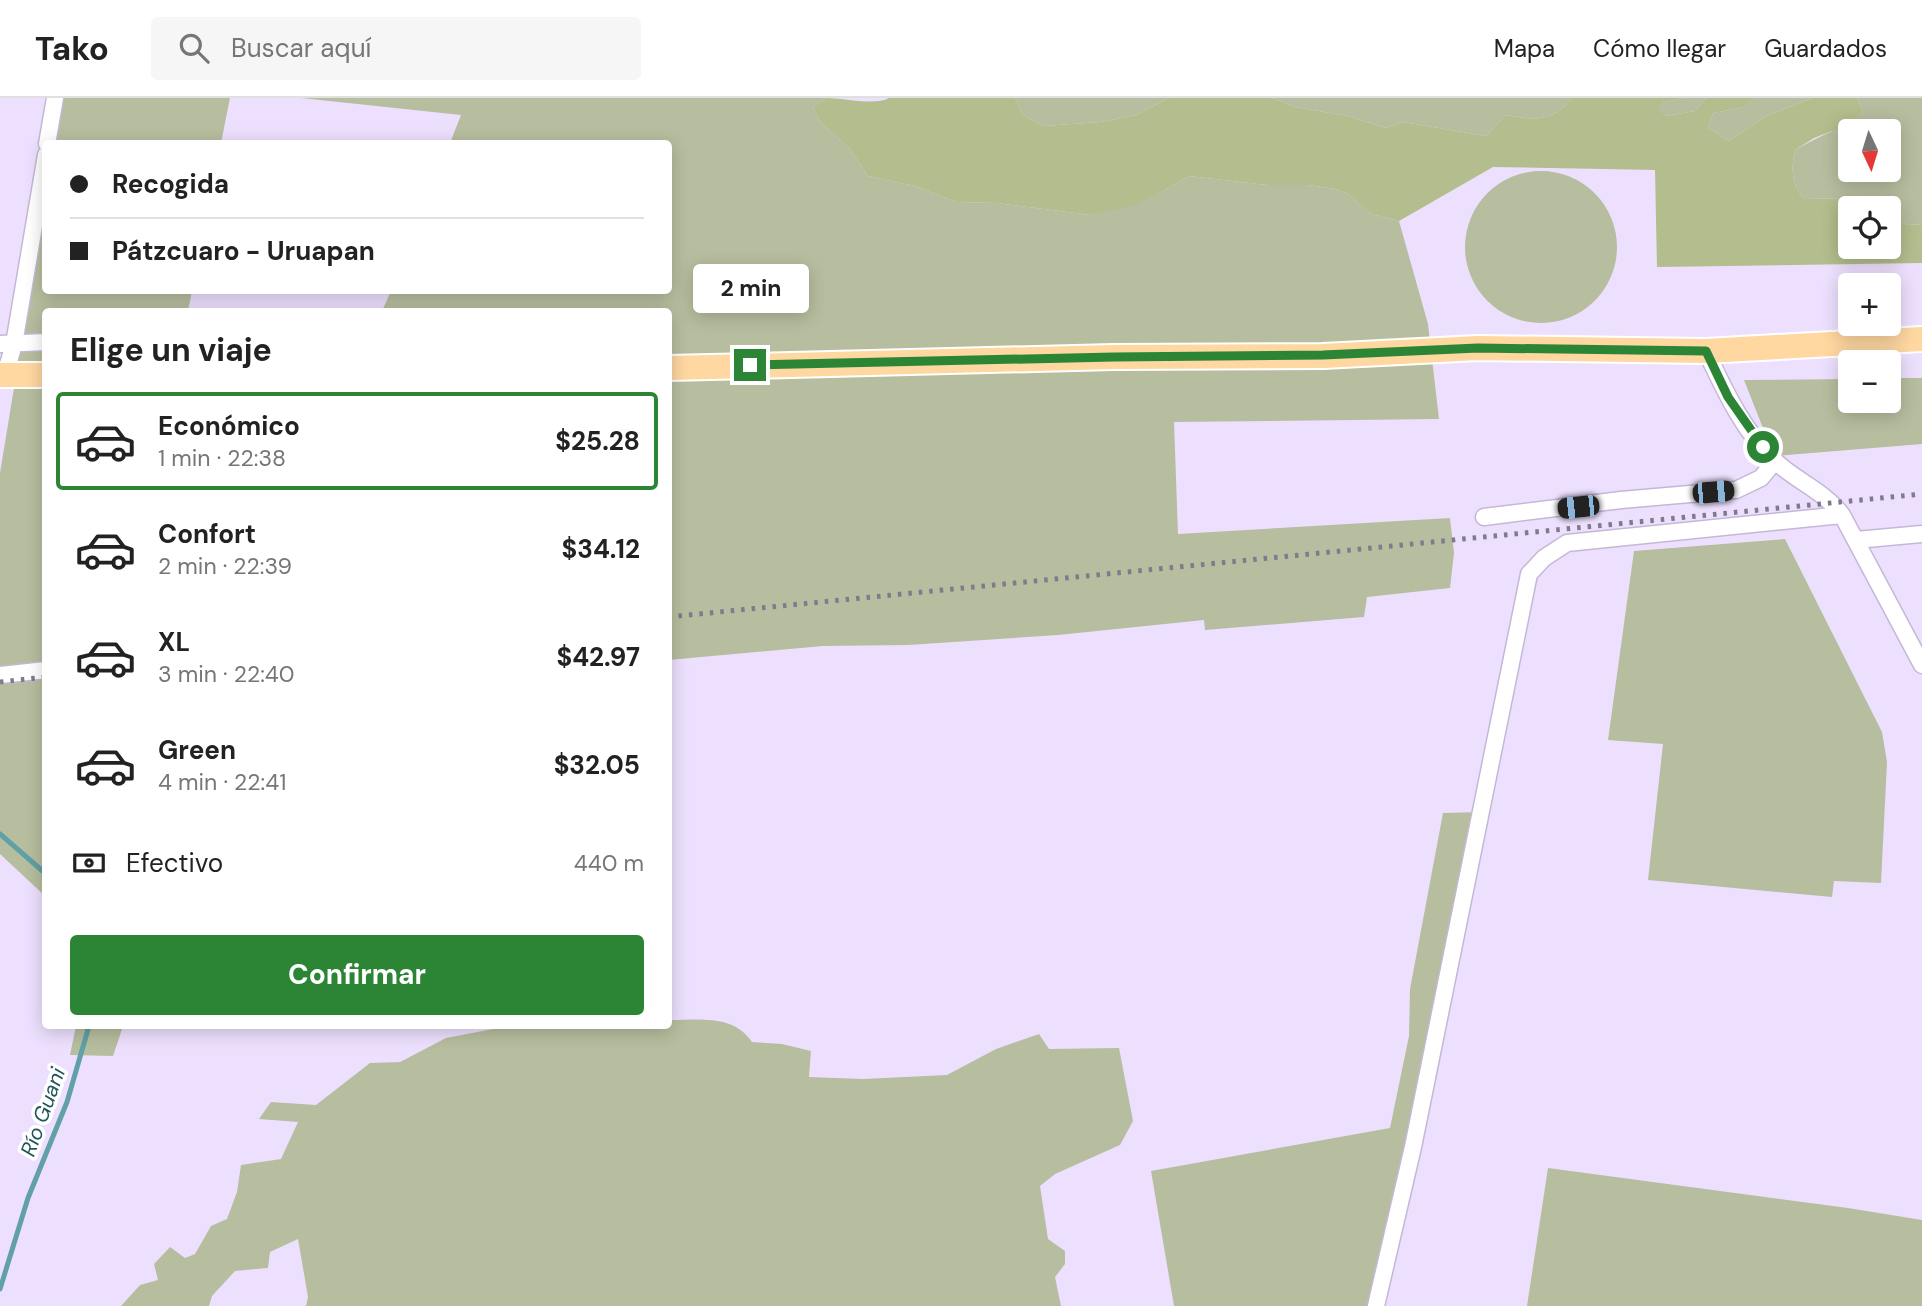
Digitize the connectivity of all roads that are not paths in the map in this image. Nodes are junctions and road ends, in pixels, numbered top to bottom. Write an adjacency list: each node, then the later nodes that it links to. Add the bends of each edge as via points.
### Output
1 (55, 98): 2 (street)
2 (48, 140)
3 (42, 174): 6 (street)
4 (1922, 339): 7 (main road)
5 (42, 342): 6 (street)
6 (7, 344): 9 (street)
7 (1706, 351): 8 (main road, via 1478,348); 11 (street, via 1728,397)
8 (672, 368)
9 (3, 375): 10 (main road)
10 (42, 375)
11 (1775, 461): 12 (street, via 1834,503); 13 (street, via 1761,478 1736,490)
12 (1842, 515): 15 (street); 19 (street, via 1567,543 1529,574 1416,1133)
13 (1484, 517)
14 (1922, 534): 15 (street)
15 (1856, 540): 16 (street)
16 (1922, 666)
17 (42, 670): 18 (street)
18 (0, 675)
19 (1376, 1306)

